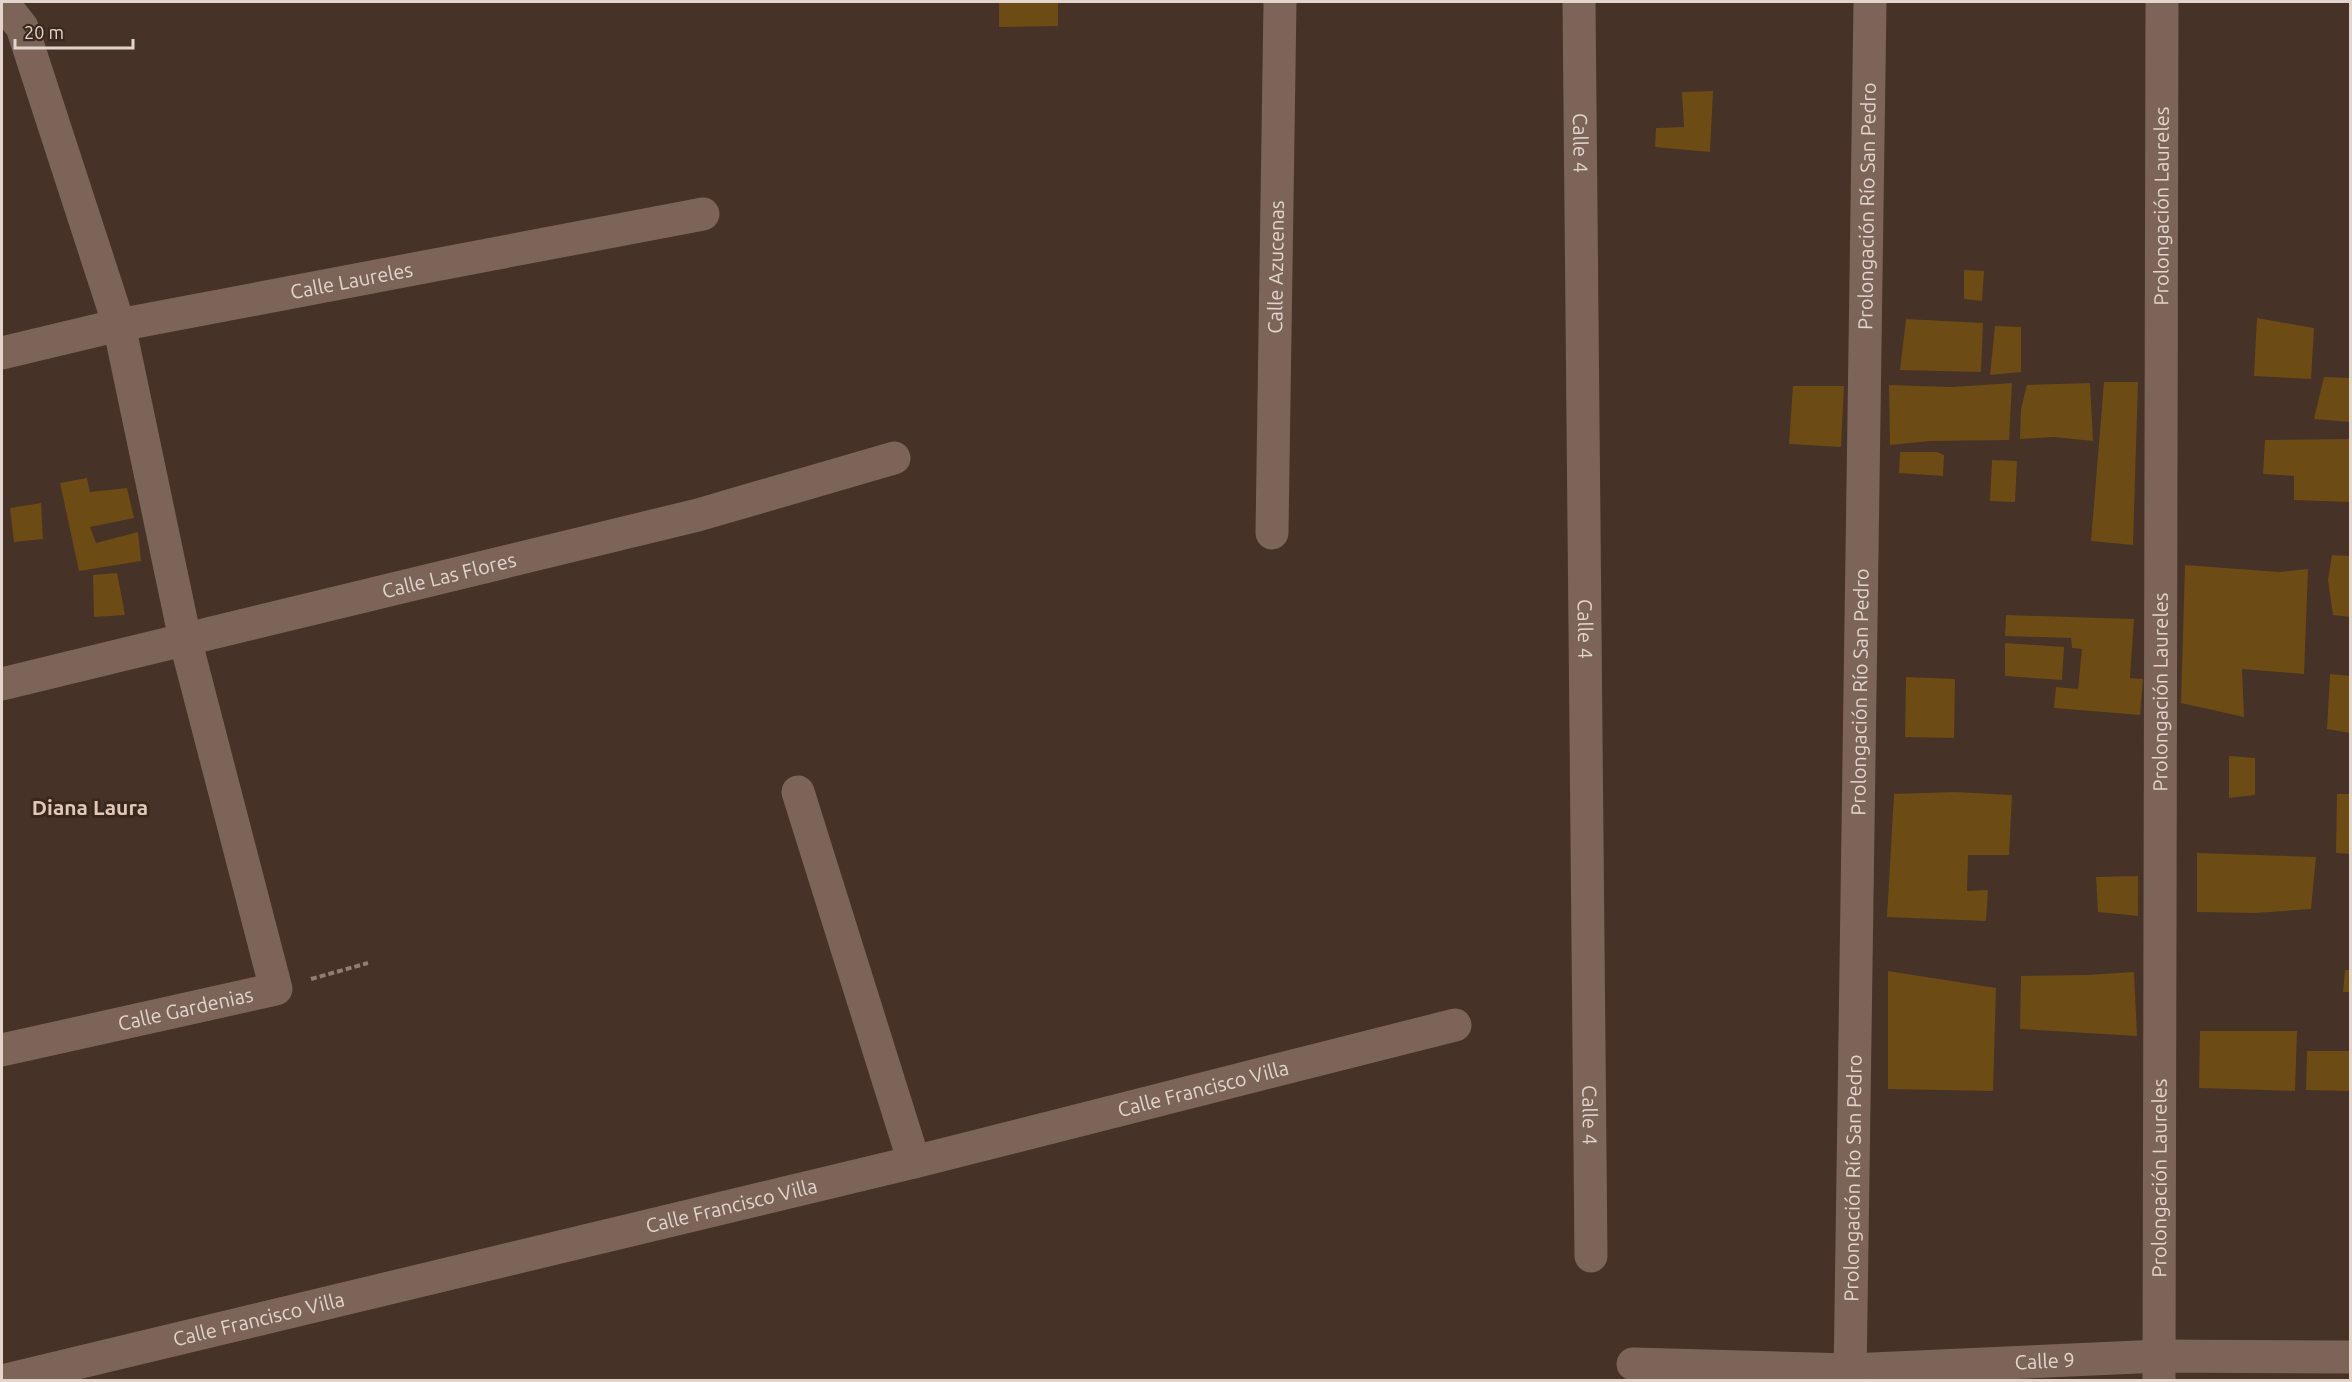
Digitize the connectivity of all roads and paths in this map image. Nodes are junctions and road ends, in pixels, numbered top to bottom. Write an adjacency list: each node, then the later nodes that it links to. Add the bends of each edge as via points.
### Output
1 (2, 2): 7 (street, via 22,27)
2 (1280, 2): 10 (street, Calle Azucenas)
3 (1579, 2): 19 (street, Calle 4)
4 (1870, 2): 23 (street, Prolongación Río San Pedro)
5 (2162, 2): 22 (street, Prolongación Laureles)
6 (703, 214): 7 (street, Calle Laureles)
7 (119, 325): 8 (street, Calle Laureles); 11 (street)
8 (2, 352)
9 (894, 458): 11 (street, Calle Las Flores, via 698,515)
10 (1272, 533)
11 (186, 639): 12 (street, Calle Las Flores); 15 (street)
12 (2, 684)
13 (798, 792): 18 (street)
14 (368, 963): 15 (path, Calle Gardenias)
15 (276, 989): 17 (street, Calle Gardenias)
16 (1455, 1025): 18 (street, Calle Francisco Villa)
17 (2, 1050)
18 (914, 1162): 24 (street, Calle Francisco Villa)
19 (1591, 1256)
20 (2350, 1357): 22 (street, Calle 9)
21 (1633, 1364): 23 (street, Calle 9)
22 (2159, 1368): 23 (street, Calle 9)
23 (1850, 1375)
24 (6, 1380)

